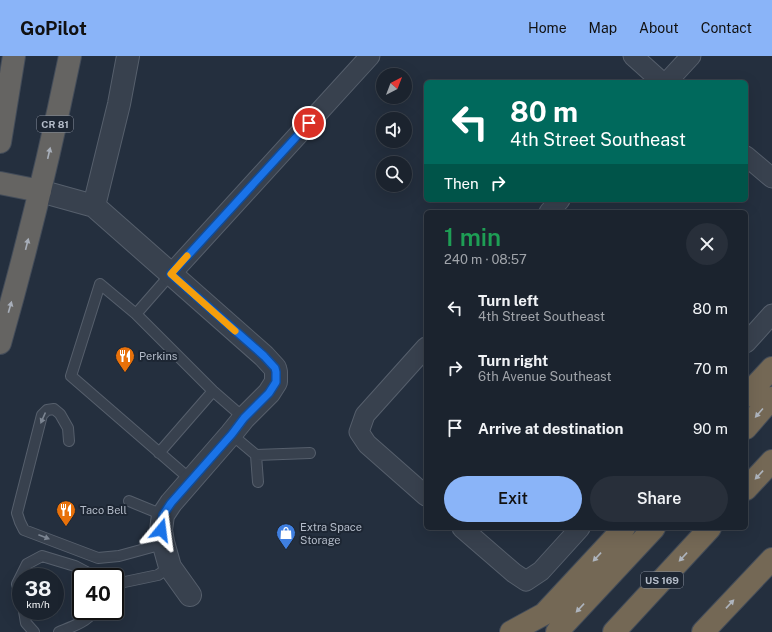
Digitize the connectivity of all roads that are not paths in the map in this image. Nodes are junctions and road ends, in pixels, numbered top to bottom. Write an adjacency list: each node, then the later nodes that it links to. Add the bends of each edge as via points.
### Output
1 (14, 56): 9 (highway)
2 (70, 56): 13 (highway, CR 81, one-way to 2)
3 (128, 56): 15 (street)
4 (370, 56): 17 (street)
5 (633, 56): 7 (street)
6 (691, 56): 8 (street)
7 (660, 80)
8 (669, 80)
9 (0, 142)
10 (748, 158): 11 (street)
11 (772, 178)
12 (0, 183): 13 (highway)
13 (40, 191): 15 (street); 21 (highway, CR 81, one-way to 13)
14 (558, 202): 16 (street)
15 (94, 206): 17 (street)
16 (551, 210)
17 (171, 274): 18 (lane); 27 (street, via 275,368 276,382 269,393)
18 (136, 314): 24 (lane); 30 (lane, via 100,284 71,376)
19 (772, 314): 20 (street)
20 (748, 342)
21 (0, 343)
22 (424, 349): 37 (street, via 365,415 359,432 366,444)
23 (772, 368): 25 (highway)
24 (213, 391): 27 (lane); 30 (lane)
25 (748, 394)
26 (772, 398): 28 (highway, one-way to 28)
27 (238, 426): 32 (lane); 34 (street)
28 (748, 426)
29 (69, 441): 45 (lane, one-way to 45, via 68,428 60,414 54,409 47,410 42,415 18,513 24,530 98,558 119,556)
30 (160, 452): 34 (lane)
31 (310, 453): 32 (lane)
32 (256, 455): 35 (lane)
33 (772, 461): 36 (highway, one-way to 36)
34 (191, 480): 39 (street)
35 (258, 482)
36 (748, 487)
37 (424, 494)
38 (129, 501): 39 (lane)
39 (163, 515): 45 (street)
40 (464, 530): 41 (street, via 526,581 540,571)
41 (578, 530)
42 (622, 530): 56 (highway, one-way to 56, via 544,614)
43 (652, 530): 57 (highway, one-way to 57)
44 (708, 530): 58 (highway, US 169, one-way to 58)
45 (163, 544): 47 (street)
46 (772, 559): 59 (highway, one-way to 46)
47 (170, 567): 50 (lane, via 158,575); 51 (street)
48 (25, 568): 49 (lane, via 27,564 42,556)
49 (79, 568)
50 (124, 582)
51 (190, 595)
52 (26, 620): 54 (lane)
53 (84, 620): 55 (lane)
54 (34, 632)
55 (59, 632)
56 (511, 632)
57 (557, 632)
58 (614, 632)
59 (703, 632)

